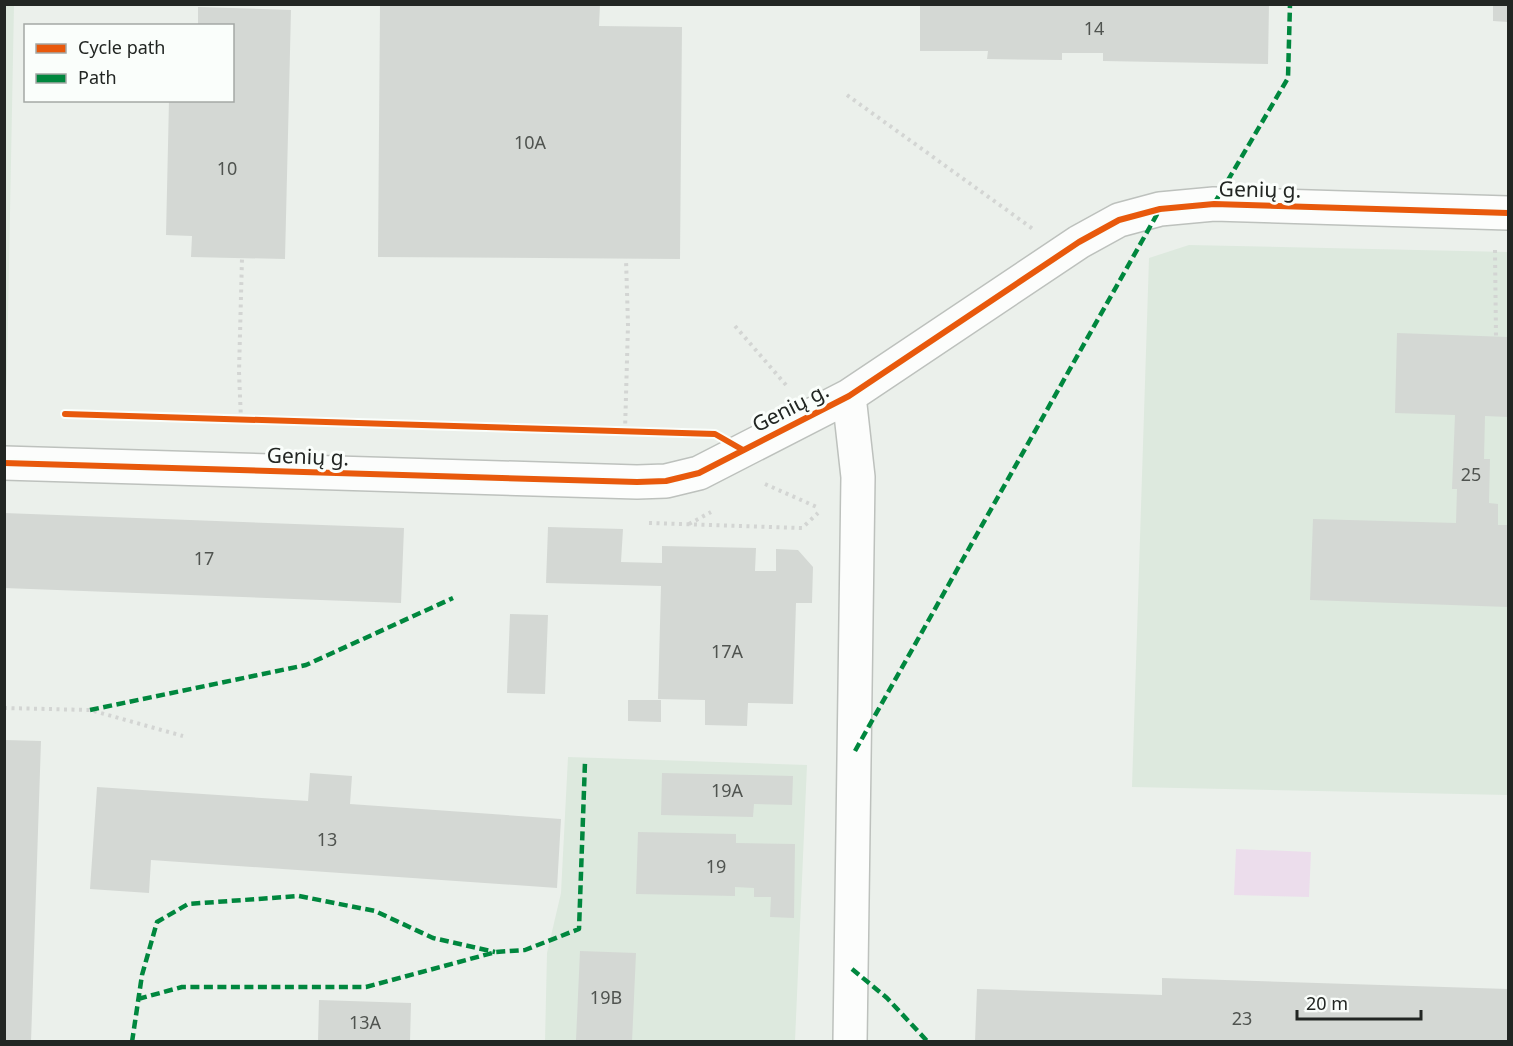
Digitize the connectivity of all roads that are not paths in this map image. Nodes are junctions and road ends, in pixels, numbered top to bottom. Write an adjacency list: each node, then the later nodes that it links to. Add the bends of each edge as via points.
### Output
1 (1502, 213): 2 (street, Genių g., via 1214,204 1160,209 1119,220)
2 (849, 396): 3 (street, Genių g., via 699,472 666,481); 4 (street, via 858,477)
3 (4, 463)
4 (850, 1041)

